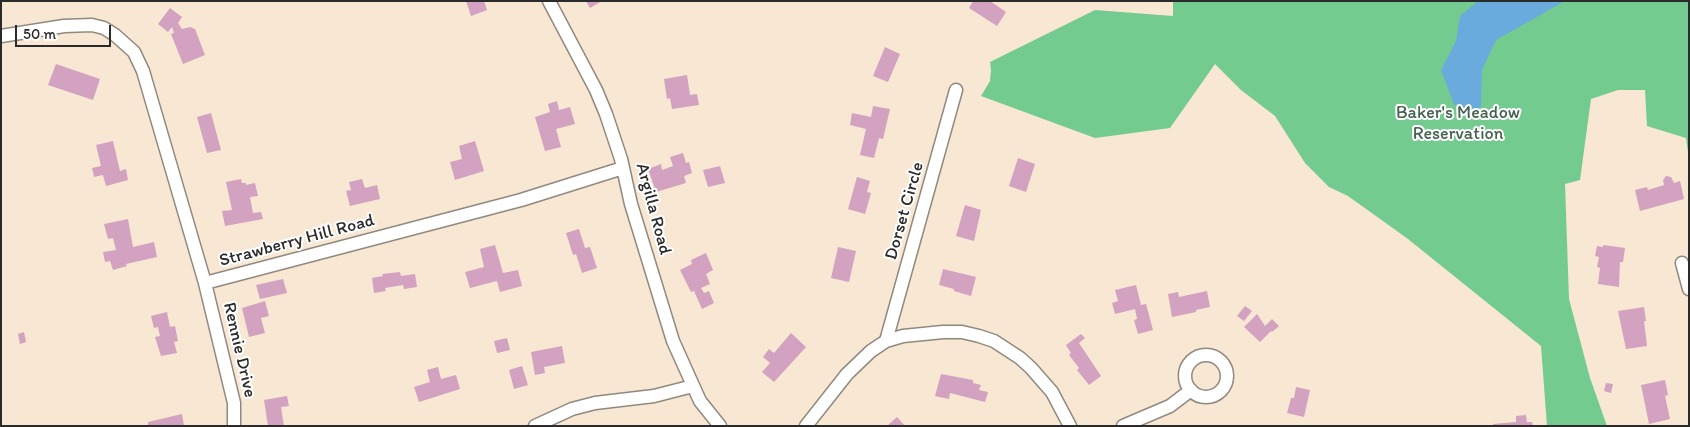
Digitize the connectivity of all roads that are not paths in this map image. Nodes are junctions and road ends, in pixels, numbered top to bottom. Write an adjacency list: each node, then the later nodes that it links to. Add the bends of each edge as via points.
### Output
1 (550, 1): 4 (street, Argilla Road, via 596,90)
2 (1, 36): 6 (street, Strawberry Hill Road, via 92,25 115,35 134,52 143,71)
3 (956, 90): 8 (street, Dorset Circle)
4 (623, 168): 6 (street, Strawberry Hill Road, via 521,200); 9 (street, Argilla Road, via 672,341)
5 (1682, 263): 7 (street)
6 (205, 283): 11 (street, Rennie Drive, via 234,403)
7 (1689, 289)
8 (886, 341): 14 (street, via 858,362); 15 (street, via 903,336 962,332 994,341 1031,368 1052,392)
9 (693, 386): 12 (street, via 654,396 595,403 572,409); 13 (street, Argilla Road, via 700,401)
10 (1191, 390): 16 (street, via 1170,406)
11 (234, 426)
12 (535, 426)
13 (720, 426)
14 (806, 426)
15 (1070, 426)
16 (1124, 426)

